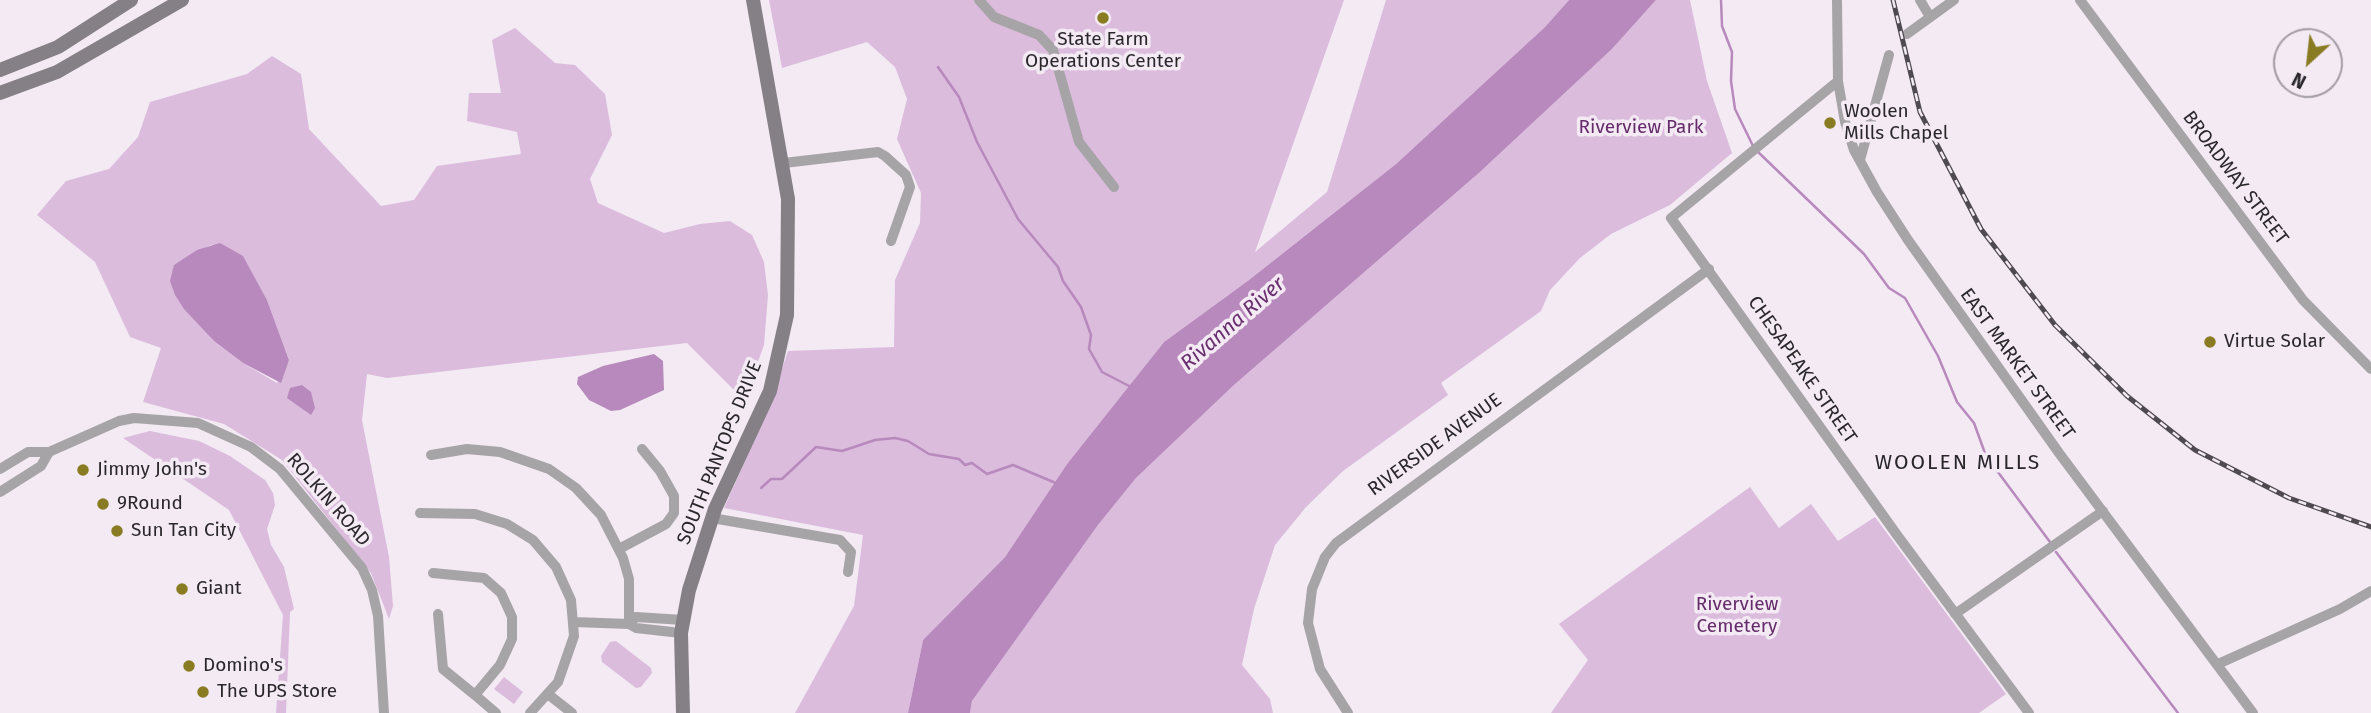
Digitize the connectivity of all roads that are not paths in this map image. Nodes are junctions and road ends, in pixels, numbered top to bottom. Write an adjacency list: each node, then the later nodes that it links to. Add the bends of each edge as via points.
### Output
1 (131, 0): 14 (street, via 58,47)
2 (182, 0): 16 (street, via 57,72)
3 (753, 0): 12 (street, SOUTH PANTOPS DRIVE)
4 (760, 0): 12 (street, SOUTH PANTOPS DRIVE)
5 (979, 0): 19 (street, via 994,17 1039,35 1053,50 1079,142)
6 (1837, 0): 15 (street, EAST MARKET STREET)
7 (1920, 0): 10 (street)
8 (1954, 0): 10 (street)
9 (2080, 0): 22 (street, BROADWAY STREET, via 2304,301)
10 (1930, 17): 11 (street)
11 (1907, 34)
12 (763, 41): 18 (street, SOUTH PANTOPS DRIVE)
13 (1889, 55): 17 (street)
14 (0, 70)
15 (1838, 81): 17 (street, EAST MARKET STREET, via 1850,139); 21 (street, CHESAPEAKE STREET, via 1671,218)
16 (0, 93)
17 (1860, 160): 28 (street, EAST MARKET STREET, via 1908,240)
18 (784, 163): 20 (street, via 878,152 885,156 906,175 910,187); 30 (street, SOUTH PANTOPS DRIVE, via 790,244 783,341 770,391)
19 (1114, 187)
20 (891, 241)
21 (1709, 269): 36 (street, CHESAPEAKE STREET); 48 (street, RIVERSIDE AVENUE, via 1335,542 1312,589 1308,623 1320,669)
22 (2371, 369)
23 (642, 449): 31 (street, via 674,496 674,513 666,524)
24 (50, 452): 26 (street, ROLKIN ROAD, via 28,452); 27 (street, ROLKIN ROAD, via 41,466); 43 (street, ROLKIN ROAD, via 118,421 158,418 209,426 272,462 351,551 367,578 377,616)
25 (431, 455): 31 (street, via 486,450 515,455 549,469 589,501)
26 (0, 469)
27 (0, 492)
28 (2104, 510): 36 (street); 40 (street, EAST MARKET STREET)
29 (420, 513): 37 (street, via 483,516 533,540 564,583)
30 (712, 517): 32 (street, via 840,540 851,552); 39 (street, SOUTH PANTOPS DRIVE)
31 (619, 549): 38 (street, via 629,579)
32 (849, 572)
33 (433, 573): 41 (street, via 484,578 501,593 512,617 512,639 500,666)
34 (2371, 591): 40 (street)
35 (438, 614): 41 (street, via 443,669)
36 (1955, 614): 49 (street, CHESAPEAKE STREET)
37 (574, 622): 38 (street); 42 (street, via 571,653)
38 (629, 624): 39 (street, via 636,628)
39 (682, 627): 47 (street, SOUTH PANTOPS DRIVE)
40 (2218, 664): 50 (street, EAST MARKET STREET)
41 (475, 695): 44 (street)
42 (548, 695): 45 (street); 46 (street)
43 (384, 713)
44 (496, 713)
45 (530, 713)
46 (572, 713)
47 (683, 713)
48 (1348, 713)
49 (2029, 713)
50 (2253, 713)

